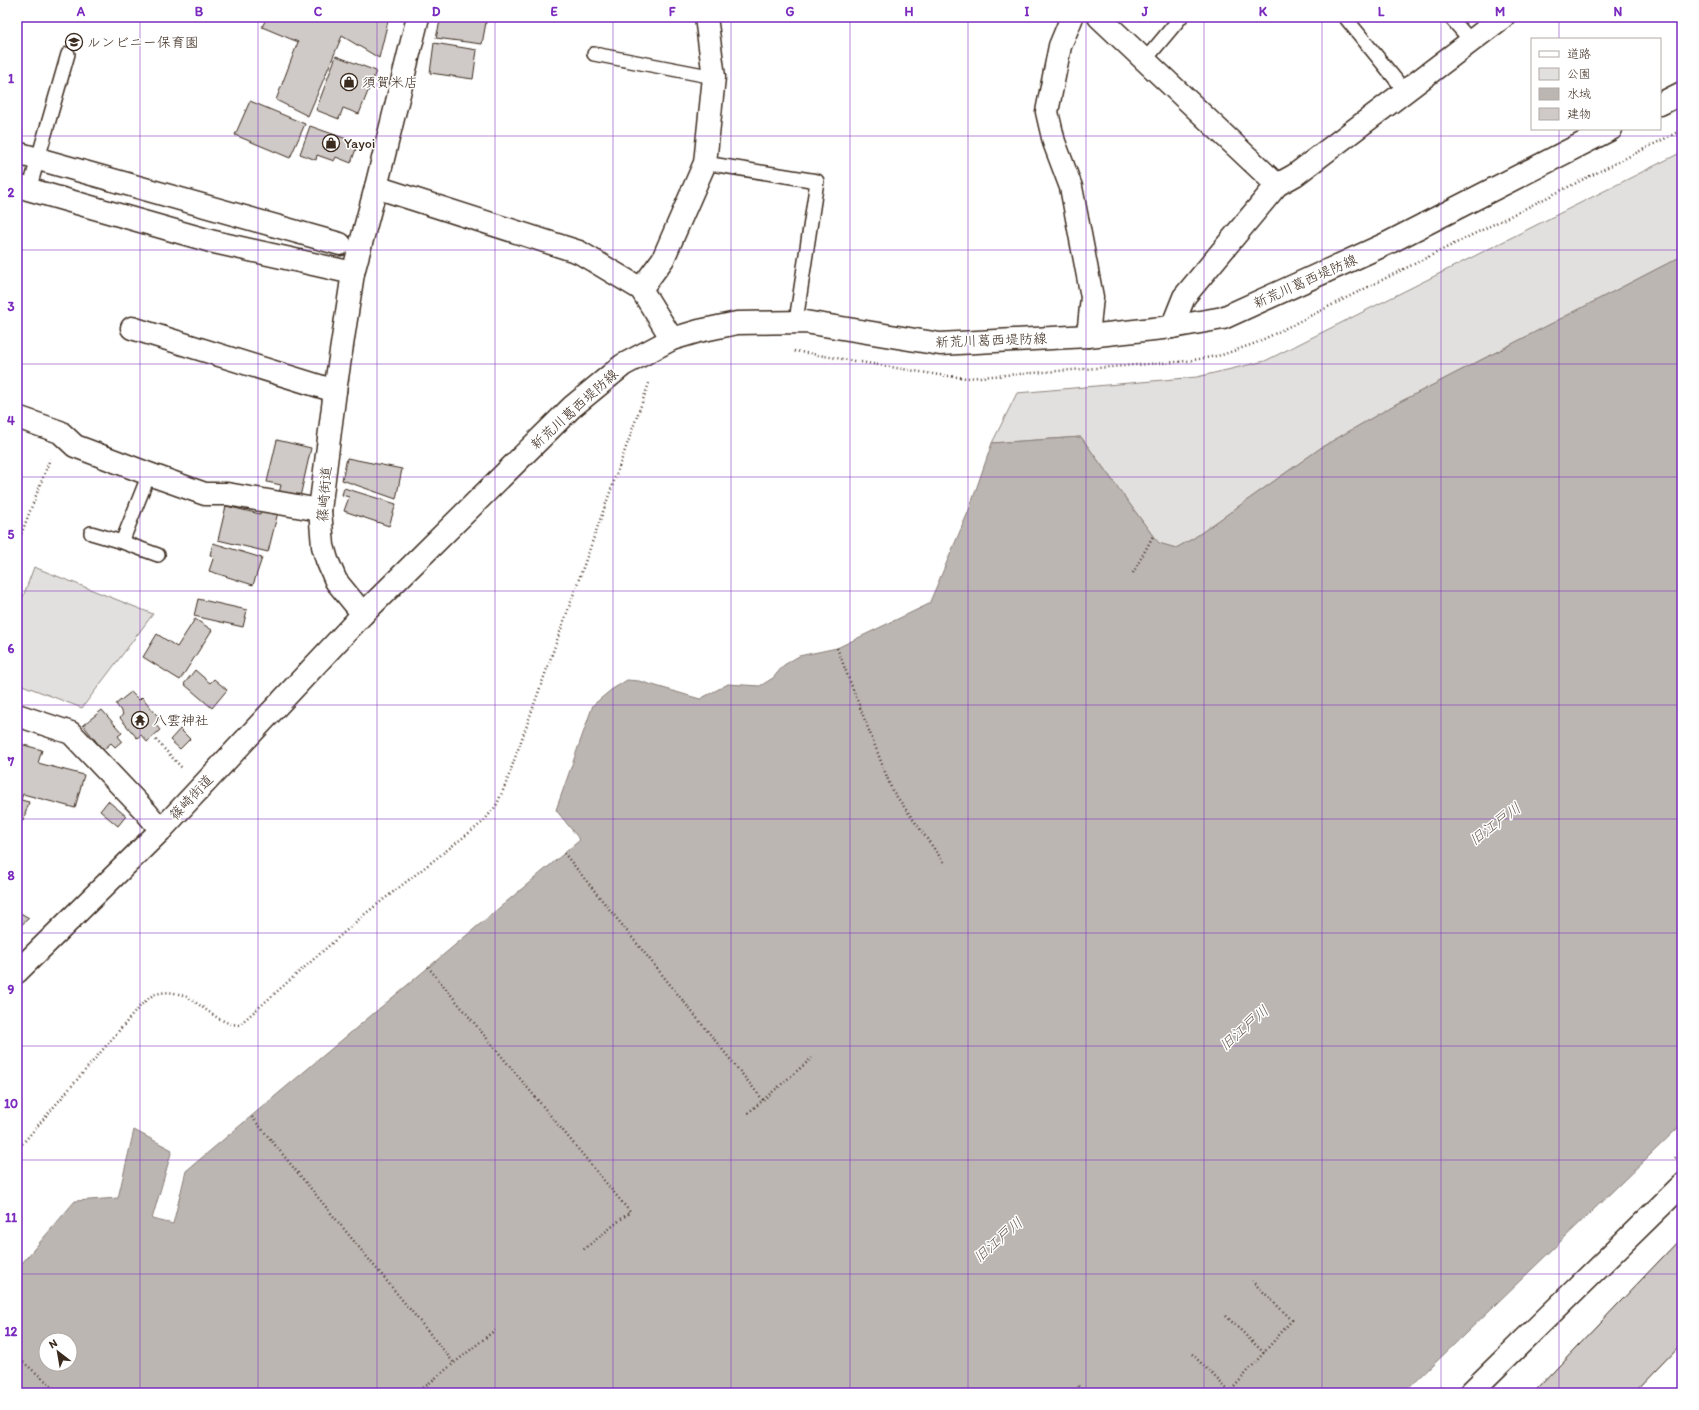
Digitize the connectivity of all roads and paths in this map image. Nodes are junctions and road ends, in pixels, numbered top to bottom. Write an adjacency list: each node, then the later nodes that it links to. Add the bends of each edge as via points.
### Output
1 (418, 17): 23 (street, 篠崎街道)
2 (706, 17): 13 (street)
3 (1072, 17): 31 (street, via 1060,46 1047,112 1054,142 1071,187 1092,297)
4 (1099, 17): 12 (street)
5 (1181, 17): 12 (lane)
6 (1345, 17): 14 (lane)
7 (1450, 17): 9 (lane)
8 (1503, 17): 9 (street)
9 (1471, 41): 14 (street)
10 (68, 54): 20 (lane)
11 (594, 54): 13 (lane)
12 (1145, 60): 22 (street)
13 (714, 77): 21 (street)
14 (1405, 92): 22 (street, via 1295,175)
15 (1682, 93): 16 (street)
16 (1661, 104)
17 (1610, 130): 29 (street, 新荒川葛西堤防線, via 1388,243 1223,318)
18 (1682, 130): 33 (path, via 1256,343 1222,355 1188,361 967,378)
19 (17, 153): 20 (street)
20 (38, 159): 24 (lane); 25 (street)
21 (705, 163): 27 (street, via 663,259); 28 (lane, via 817,181)
22 (1277, 185): 29 (street, via 1184,297)
23 (376, 187): 26 (street, 篠崎街道); 27 (street, via 579,252)
24 (23, 188): 26 (street, via 214,242)
25 (340, 244)
26 (353, 273): 35 (street, 篠崎街道)
27 (641, 290): 32 (street)
28 (796, 321): 31 (street, 新荒川葛西堤防線, via 940,344); 32 (street, 新荒川葛西堤防線, via 737,323)
29 (1172, 327): 31 (street, 新荒川葛西堤防線)
30 (132, 328): 35 (street)
31 (1088, 336)
32 (672, 339): 46 (street, 新荒川葛西堤防線, via 623,365 572,407)
33 (793, 351)
34 (649, 381): 60 (path, via 506,786 496,806 483,822 365,914 239,1025 228,1024 189,998 178,994 155,994 141,1005)
35 (335, 391): 39 (street, 篠崎街道)
36 (17, 417): 37 (street)
37 (60, 432): 38 (street, via 75,446); 43 (path)
38 (149, 474): 39 (street, via 206,494 227,494); 42 (lane)
39 (320, 510): 46 (street, 篠崎街道, via 323,546 327,560 336,581)
40 (91, 533): 42 (lane)
41 (1152, 536): 45 (path)
42 (122, 542): 44 (lane)
43 (17, 545)
44 (158, 555)
45 (1133, 573)
46 (363, 614): 51 (street, 篠崎街道)
47 (837, 648): 53 (path, via 892,790)
48 (17, 715): 51 (street, via 71,733)
49 (156, 740): 50 (path)
50 (184, 770)
51 (161, 830): 55 (street, 篠崎街道)
52 (564, 853): 57 (path)
53 (945, 864)
54 (428, 967): 62 (path, via 630,1212)
55 (17, 972)
56 (812, 1058): 57 (path)
57 (763, 1100): 58 (path)
58 (748, 1112)
59 (252, 1117): 69 (path)
60 (17, 1150)
61 (1682, 1185): 75 (street)
62 (583, 1250)
63 (1252, 1282): 66 (path, via 1292,1320)
64 (1226, 1316): 66 (path)
65 (495, 1330): 69 (path)
66 (1264, 1353): 71 (path)
67 (1192, 1354): 71 (path)
68 (17, 1357): 72 (path)
69 (454, 1363): 73 (path)
70 (1078, 1386): 74 (path)
71 (1229, 1392)
72 (60, 1393)
73 (417, 1393)
74 (1085, 1393)
75 (1470, 1393)

